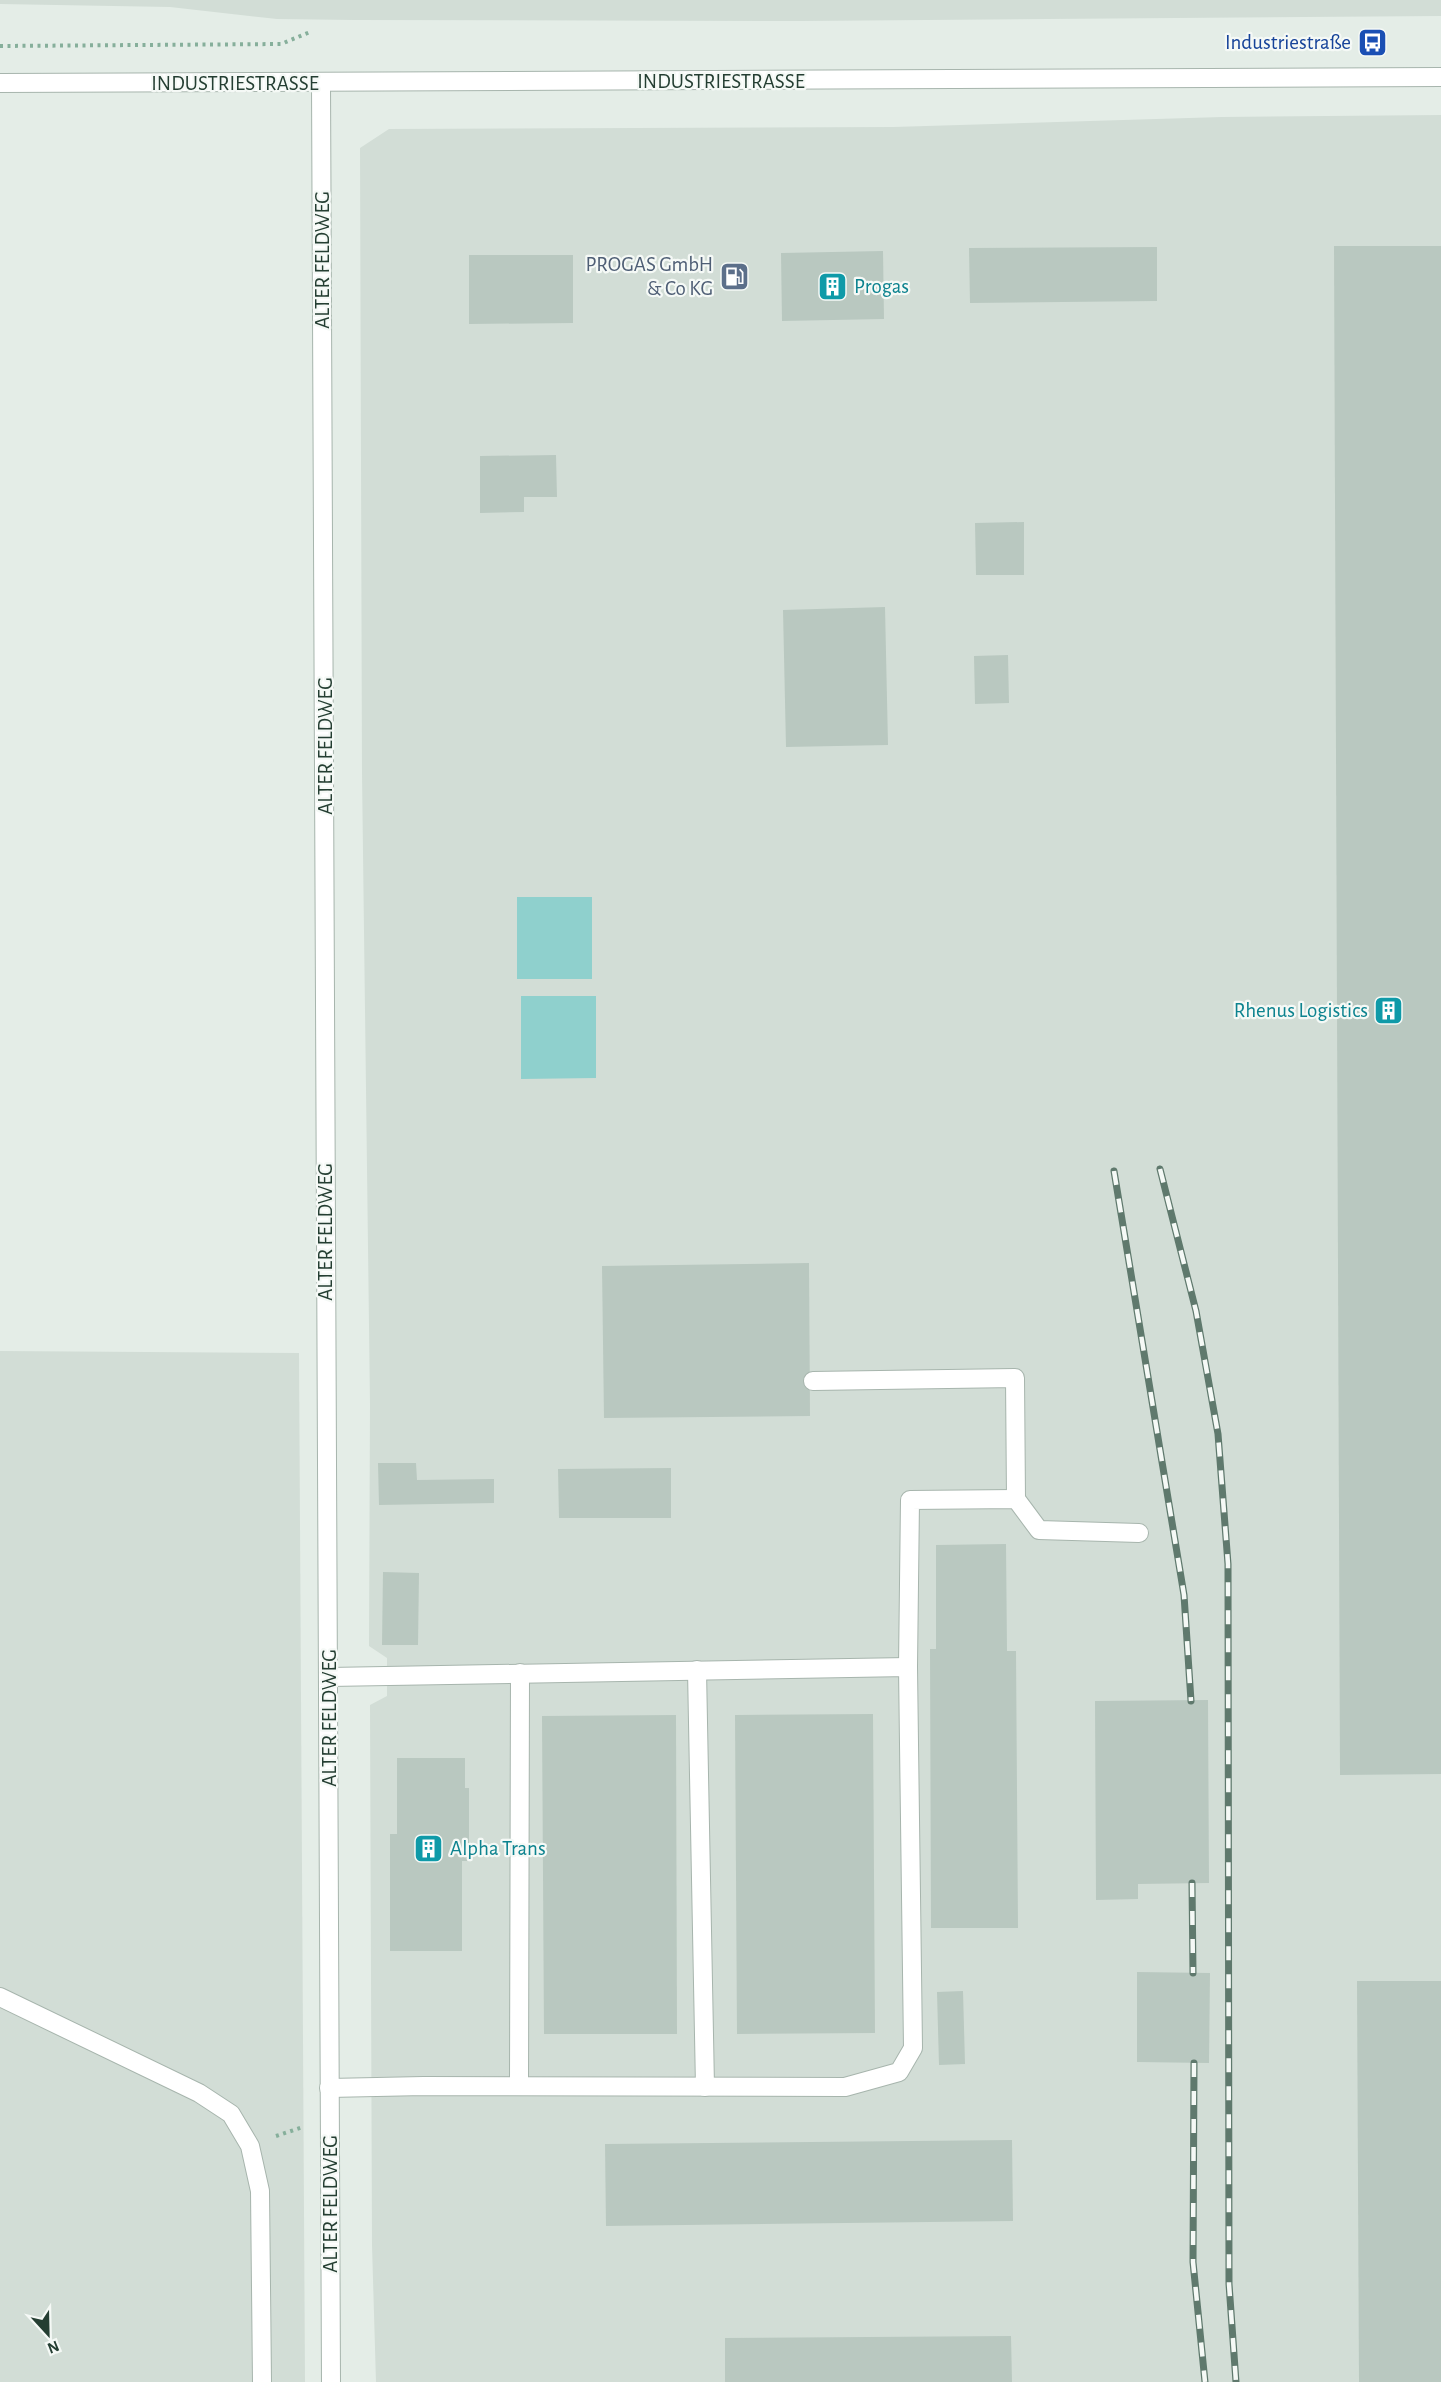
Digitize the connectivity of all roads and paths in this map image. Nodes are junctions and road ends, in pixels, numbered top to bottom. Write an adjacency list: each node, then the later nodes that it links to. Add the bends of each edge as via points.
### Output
1 (310, 32): 2 (path, via 281,44)
2 (0, 46)
3 (1441, 77): 5 (street, INDUSTRIESTRASSE)
4 (0, 83): 5 (street, INDUSTRIESTRASSE)
5 (321, 83): 12 (street, ALTER FELDWEG)
6 (813, 1381): 7 (street, via 1015,1378)
7 (1016, 1498): 8 (street, via 1039,1530); 9 (street, via 910,1500)
8 (1139, 1533)
9 (908, 1667): 10 (street); 15 (street, via 913,2048 899,2072 845,2087)
10 (697, 1670): 11 (street); 15 (street)
11 (520, 1673): 12 (street); 14 (street)
12 (329, 1677): 16 (street, ALTER FELDWEG)
13 (0, 1997): 17 (street, via 199,2093 231,2114)
14 (519, 2086): 15 (street); 16 (street)
15 (705, 2087)
16 (329, 2088): 17 (path, via 310,2124); 19 (street, ALTER FELDWEG)
17 (250, 2146): 18 (street, via 260,2191)
18 (262, 2382)
19 (331, 2382)

